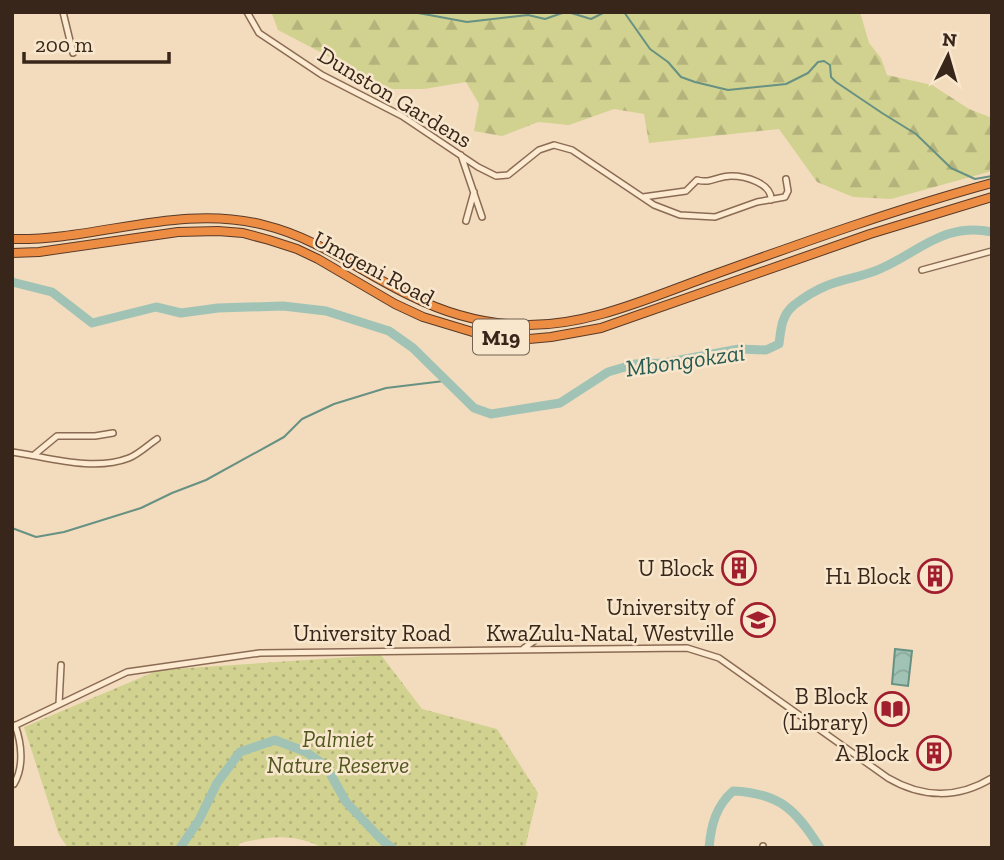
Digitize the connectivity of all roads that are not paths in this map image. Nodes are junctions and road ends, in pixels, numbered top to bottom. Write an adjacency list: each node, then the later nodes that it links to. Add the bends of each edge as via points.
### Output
1 (63, 12): 3 (street)
2 (247, 12): 4 (street, Dunston Gardens, via 259,33 314,70 402,116)
3 (72, 53)
4 (461, 155): 7 (street); 8 (street, Dunston Gardens, via 502,176 544,147 564,146)
5 (786, 179): 10 (street, via 785,197)
6 (992, 183): 13 (highway, Umgeni Road / M19, via 866,221 600,314 523,326 435,307 311,240 262,224 171,219)
7 (474, 192): 11 (street); 12 (street)
8 (643, 197): 10 (street, Dunston Gardens, via 665,211 699,218); 10 (street, via 686,191 697,180 731,176 766,186)
9 (992, 197): 15 (highway, Umgeni Road / M19, via 845,242 601,328 529,339 476,333 423,317 297,248 243,233 198,230)
10 (771, 200)
11 (482, 217)
12 (466, 221)
13 (12, 239)
14 (992, 250): 16 (street)
15 (12, 253)
16 (922, 270)
17 (113, 433): 20 (street, via 57,436)
18 (157, 439): 20 (street, via 129,458 103,463)
19 (12, 452): 20 (street)
20 (34, 455)
21 (543, 635): 22 (street)
22 (524, 648): 24 (street, University Road, via 280,651 127,672); 26 (street, University Road, via 699,651 719,658 904,786 924,793 953,793)
23 (61, 665): 24 (street)
24 (59, 704): 25 (street, University Road)
25 (14, 726): 27 (street, via 20,764)
26 (992, 778)
27 (14, 784)

